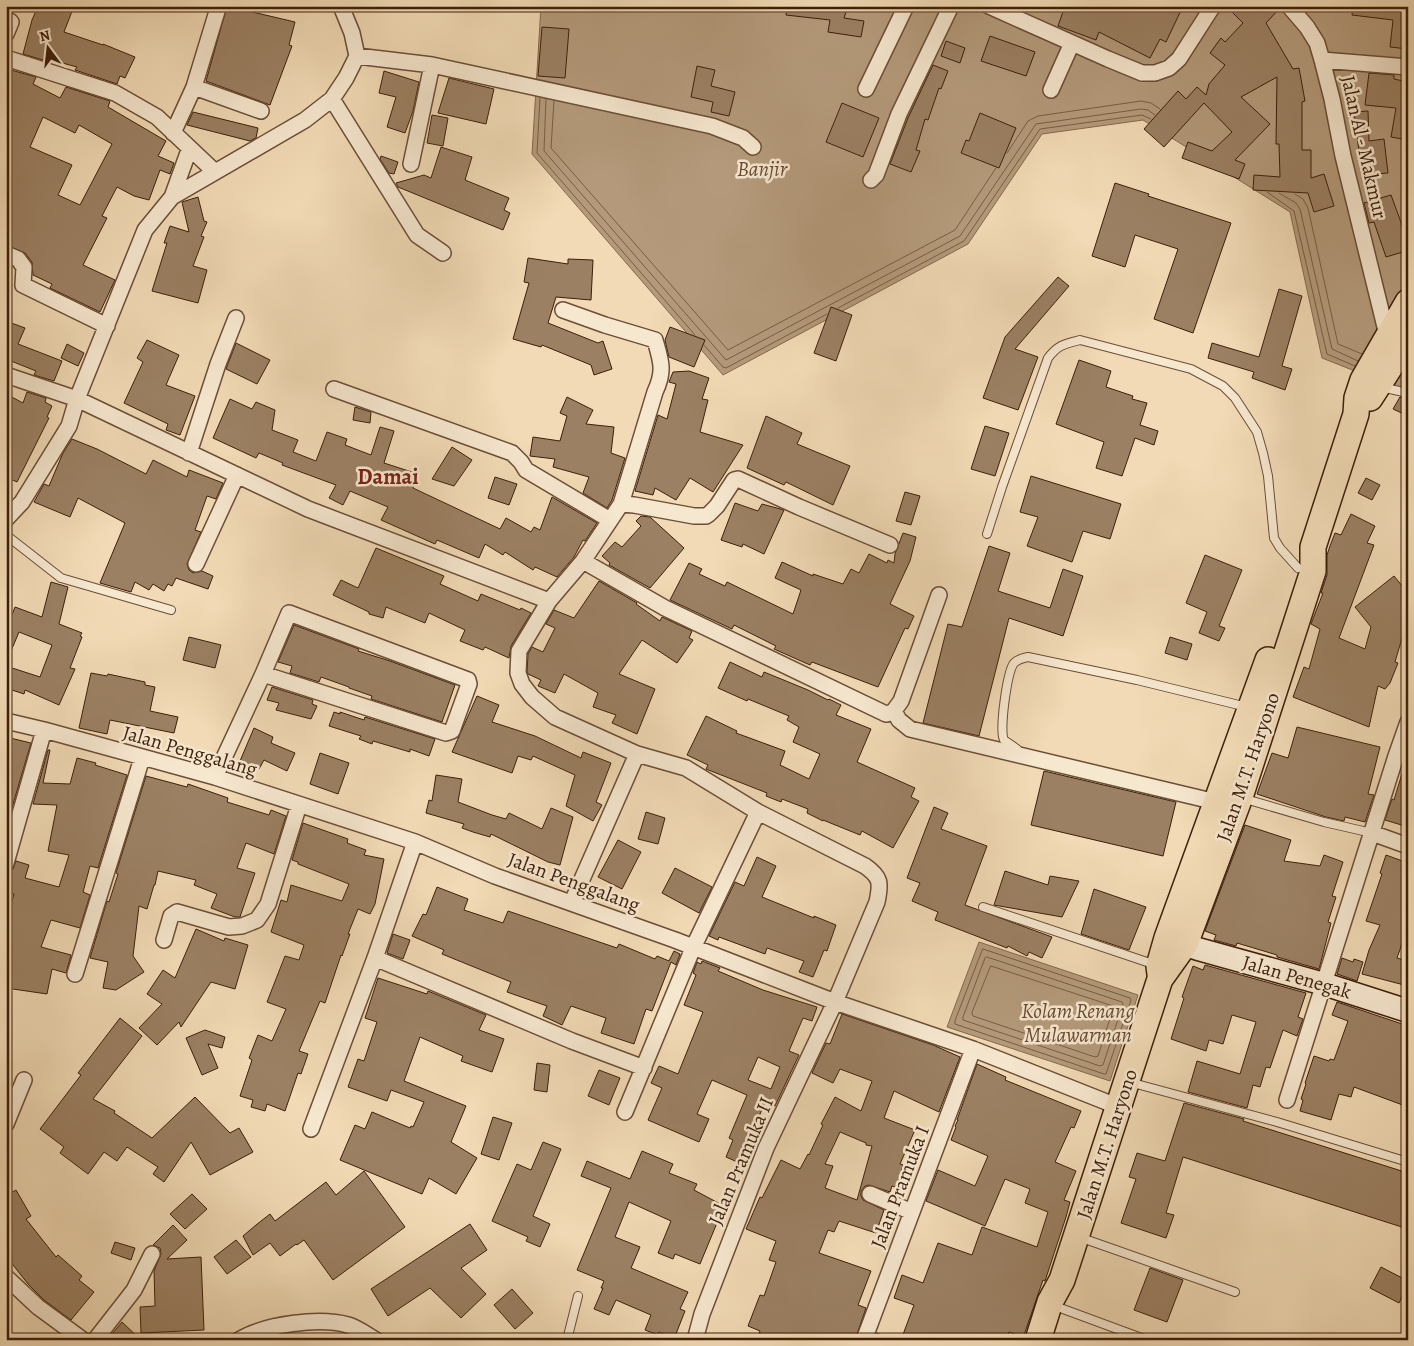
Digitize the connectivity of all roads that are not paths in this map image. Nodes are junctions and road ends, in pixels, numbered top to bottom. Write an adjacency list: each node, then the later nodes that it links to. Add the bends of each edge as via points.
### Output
1 (341, 6): 11 (street)
2 (906, 6): 17 (street)
3 (951, 6): 26 (street, via 899,114)
4 (989, 6): 10 (street)
5 (1213, 6): 10 (street, via 1179,59 1169,68 1155,73 1142,73)
6 (1289, 6): 13 (street, Jalan Al - Makmur, via 1307,27)
7 (218, 8): 16 (street)
8 (6, 19): 9 (street, via 11,23)
9 (6, 34)
10 (1072, 43): 18 (street)
11 (357, 56): 14 (street); 19 (street)
12 (6, 58): 21 (street, via 115,93 157,117)
13 (1322, 60): 15 (street); 34 (street, Jalan Al - Makmur, via 1343,156)
14 (432, 65): 22 (street, via 712,126 743,138); 24 (street)
15 (1408, 67)
16 (194, 88): 20 (street); 21 (street)
17 (866, 89)
18 (1051, 90)
19 (332, 99): 25 (street, via 288,131); 28 (street, via 417,235)
20 (260, 111)
21 (172, 133): 23 (street)
22 (753, 147)
23 (190, 150): 25 (street); 27 (street)
24 (411, 164)
25 (214, 171): 27 (street)
26 (872, 180)
27 (172, 198): 33 (street, via 145,230)
28 (443, 253)
29 (6, 254): 33 (street, via 18,259 24,267 23,285)
30 (1406, 306): 34 (main road, Jalan M.T. Haryono)
31 (564, 310): 43 (street, via 654,340 662,363 661,378)
32 (236, 318): 41 (street)
33 (107, 326): 39 (street)
34 (1398, 337): 36 (main road, Jalan M.T. Haryono, via 1396,359); 40 (main road, Jalan M.T. Haryono, via 1363,380 1356,398)
35 (6, 375): 39 (street)
36 (1377, 386): 38 (lane); 40 (main road, Jalan M.T. Haryono)
37 (334, 389): 45 (street, via 512,453 526,470)
38 (1408, 393)
39 (77, 399): 41 (street); 44 (street, via 69,426 22,502)
40 (1356, 414): 50 (main road, Jalan M.T. Haryono)
41 (189, 453): 42 (street)
42 (237, 475): 51 (street); 53 (street, via 308,509)
43 (621, 504): 45 (street); 48 (street, via 706,516 738,479)
44 (6, 518)
45 (610, 520): 49 (street)
46 (987, 534): 50 (lane, via 1048,358 1056,348 1080,340 1191,369 1223,386 1235,398 1257,432 1268,476 1274,538 1280,548)
47 (6, 536): 54 (lane, via 60,578)
48 (890, 545)
49 (583, 561): 53 (street); 57 (street, via 665,608 737,643 886,714)
50 (1308, 562): 56 (main road, Jalan M.T. Haryono); 64 (main road, Jalan M.T. Haryono)
51 (196, 564)
52 (939, 595): 57 (street, via 901,701)
53 (549, 600): 61 (street, via 519,651 518,673 522,684 555,717)
54 (172, 610)
55 (263, 674): 55 (street, via 289,612 468,680 469,684 452,731 446,733); 63 (street)
56 (1250, 708): 64 (main road, Jalan M.T. Haryono); 64 (lane, via 1038,658 1021,658 1010,671 1001,729 1001,736 1009,745 1018,750)
57 (894, 711): 64 (street, via 910,729)
58 (6, 722): 60 (street, Jalan Penggalang)
59 (1408, 722): 67 (street)
60 (44, 730): 62 (street, Jalan Penggalang); 70 (street)
61 (637, 754): 66 (street, via 686,768); 71 (street)
62 (142, 758): 63 (street, Jalan Penggalang); 78 (street)
63 (215, 777): 65 (street, Jalan Penggalang)
64 (1225, 799): 67 (lane); 74 (main road, Jalan M.T. Haryono)
65 (299, 804): 68 (street, Jalan Penggalang); 73 (street, via 268,904 260,917 242,926 229,927 177,912 171,916)
66 (758, 812): 75 (street); 80 (street, Jalan Pramuka II, via 848,856 876,874 880,888 878,902)
67 (1372, 833): 69 (street); 79 (street)
68 (415, 842): 71 (street, Jalan Penggalang, via 495,876); 76 (street)
69 (1408, 846)
70 (6, 863)
71 (572, 902): 75 (street, Jalan Penggalang)
72 (983, 907): 77 (lane)
73 (164, 940)
74 (1176, 941): 77 (main road, Jalan M.T. Haryono); 79 (street, Jalan Penegak)
75 (693, 948): 80 (street, Jalan Penggalang); 83 (street)
76 (375, 958): 83 (street); 90 (street)
77 (1163, 971): 85 (main road, Jalan M.T. Haryono)
78 (75, 974)
79 (1324, 984): 81 (street, Jalan Penegak); 86 (street)
80 (835, 1002): 82 (street, Jalan Penggalang); 106 (street, Jalan Pramuka II, via 766,1148)
81 (1408, 1011)
82 (973, 1049): 87 (street, Jalan Penggalang); 93 (street, Jalan Pramuka I)
83 (644, 1068): 88 (street)
84 (24, 1080): 89 (street)
85 (1127, 1082): 87 (main road, Jalan M.T. Haryono); 91 (lane, via 1277,1122)
86 (1287, 1100)
87 (1119, 1107): 94 (main road, Jalan M.T. Haryono)
88 (625, 1112)
89 (6, 1124)
90 (311, 1130)
91 (1408, 1162)
92 (870, 1194): 93 (street)
93 (912, 1212): 107 (street, Jalan Pramuka I)
94 (1077, 1237): 97 (main road, Jalan M.T. Haryono); 98 (lane)
95 (152, 1254): 102 (street, via 134,1290)
96 (6, 1277): 101 (street, via 38,1308)
97 (1062, 1280): 100 (main road, Jalan M.T. Haryono); 108 (main road, Jalan M.T. Haryono, via 1050,1302)
98 (1235, 1292)
99 (578, 1296): 105 (lane)
100 (1062, 1309): 109 (main road, Jalan M.T. Haryono); 110 (lane)
101 (83, 1340)
102 (95, 1340)
103 (239, 1340): 104 (street, via 261,1330 326,1321 350,1325)
104 (376, 1340)
105 (567, 1340)
106 (695, 1340)
107 (864, 1340)
108 (1038, 1340)
109 (1053, 1340)
110 (1147, 1340)

